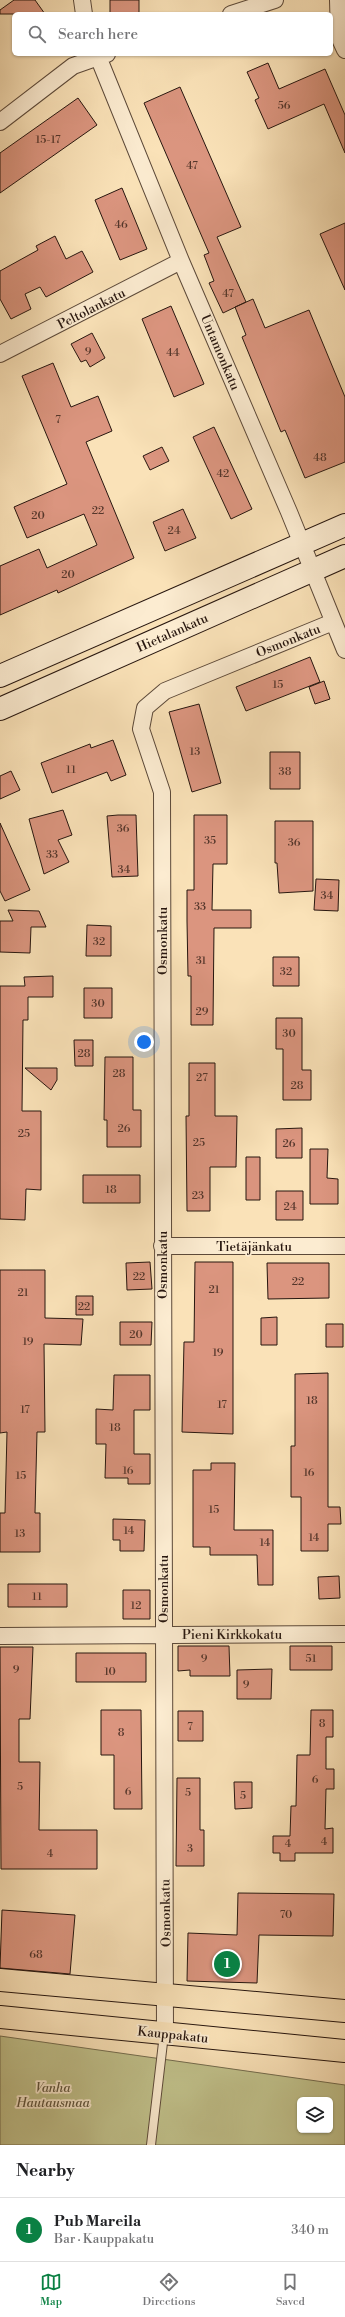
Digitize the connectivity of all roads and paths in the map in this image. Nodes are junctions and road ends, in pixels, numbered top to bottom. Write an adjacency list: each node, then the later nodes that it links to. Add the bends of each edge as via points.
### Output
1 (82, 0): 4 (street)
2 (275, 0): 5 (street)
3 (338, 0): 6 (street, via 339,37)
4 (84, 12)
5 (237, 12)
6 (345, 50)
7 (98, 56): 9 (street, via 73,66)
8 (101, 56): 10 (street, Untamonkatu)
9 (0, 122)
10 (181, 261): 11 (street, Peltolankatu); 13 (street, Untamonkatu)
11 (0, 354)
12 (345, 525): 13 (main road)
13 (301, 544): 15 (street, Untamonkatu); 18 (main road)
14 (345, 556): 15 (main road, Hietalankatu)
15 (312, 571): 16 (street, Untamonkatu); 19 (main road, Hietalankatu)
16 (333, 622): 17 (street, Untamonkatu); 20 (street, Osmonkatu, via 165,691 145,708 141,729 162,792)
17 (345, 650)
18 (0, 676)
19 (0, 709)
20 (162, 1246): 21 (street, Tietäjänkatu); 23 (street, Osmonkatu)
21 (345, 1246)
22 (345, 1634): 23 (street, Pieni Kirkkokatu)
23 (163, 1635): 24 (street, Pieni Kirkkokatu); 26 (street, Osmonkatu)
24 (0, 1636)
25 (0, 1980): 26 (main road)
26 (166, 1995): 27 (main road); 29 (street, Osmonkatu)
27 (345, 2011)
28 (0, 2017): 29 (main road, Kauppakatu)
29 (164, 2033): 30 (main road, Kauppakatu); 31 (lane)
30 (345, 2051)
31 (151, 2145)

